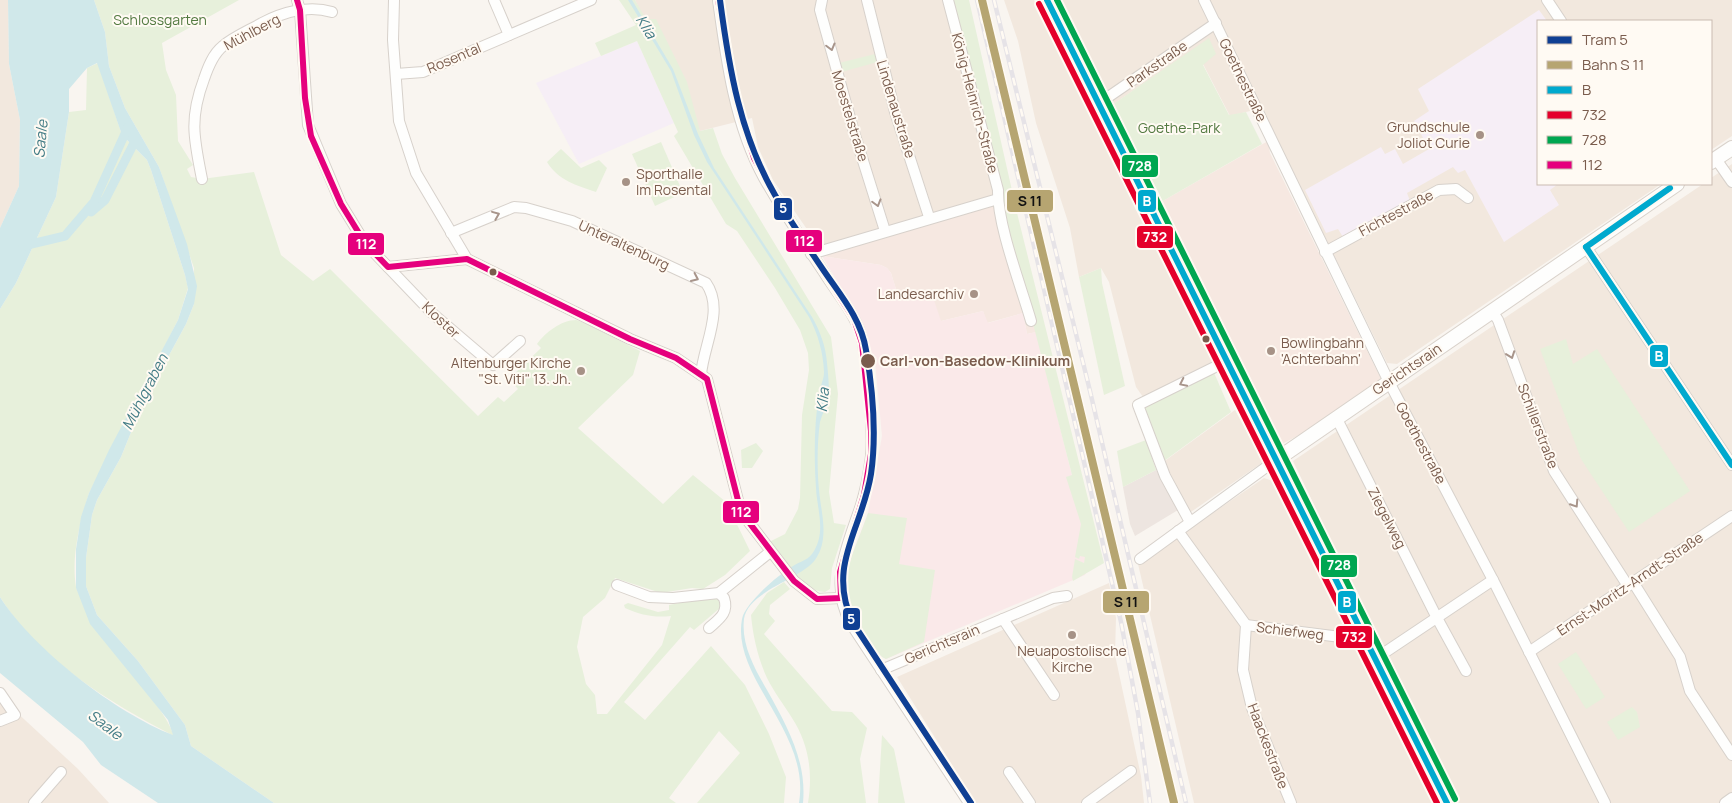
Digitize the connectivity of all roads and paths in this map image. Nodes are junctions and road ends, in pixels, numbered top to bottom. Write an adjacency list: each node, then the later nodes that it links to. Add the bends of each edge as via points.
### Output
1 (394, 0): 17 (street)
2 (494, 0): 16 (street)
3 (591, 0): 16 (street, Rosental)
4 (718, 0): 31 (street, via 737,102 751,151 769,187)
5 (822, 0): 27 (street, Moestelstraße, one-way to 27, via 820,10)
6 (867, 0): 26 (street, Lindenaustraße, via 895,112)
7 (948, 0): 25 (street, König-Heinrich-Straße)
8 (1204, 0): 15 (street, Goethestraße)
9 (1547, 0): 14 (street)
10 (1050, 1): 18 (main road)
11 (298, 5): 12 (street, Mühlberg); 21 (street, Mühlberg, via 223,46 214,56 194,112 193,130); 33 (street, via 311,136 341,204 365,242)
12 (319, 5): 13 (street, Mühlberg)
13 (332, 12)
14 (1560, 20)
15 (1216, 23): 18 (street, Parkstraße); 30 (street, Goethestraße)
16 (509, 35): 17 (street, Rosental, via 423,72)
17 (396, 74): 28 (street, via 399,121 410,157)
18 (1098, 104): 37 (main road)
19 (1732, 148): 20 (main road)
20 (1714, 160): 22 (street)
21 (202, 179)
22 (1732, 182)
23 (1671, 185): 29 (main road, Gerichtsrain)
24 (1468, 198): 30 (street, Fichtestraße, via 1456,189 1439,190)
25 (998, 199): 26 (street); 35 (street, König-Heinrich-Straße)
26 (929, 217): 27 (street)
27 (885, 231): 31 (street)
28 (451, 233): 32 (street); 38 (street, Unteraltenburg, one-way to 38, via 514,207 526,208 572,221 706,283 711,289 714,320)
29 (1586, 247): 34 (main road, Gerichtsrain); 42 (street)
30 (1325, 252): 39 (street, Goethestraße)
31 (811, 254): 53 (street, via 858,326 871,431 866,486 840,572)
32 (467, 259): 33 (street); 38 (street, via 630,339 676,358)
33 (388, 266): 36 (street, Kloster, via 432,313 493,365)
34 (1492, 311): 39 (main road, Gerichtsrain); 49 (street, Schillerstraße, one-way to 49, via 1554,471)
35 (1031, 321)
36 (520, 341)
37 (1226, 361): 41 (main road); 44 (street, one-way to 44, via 1138,405 1165,476)
38 (701, 374): 46 (street, via 707,379 716,408 741,512)
39 (1389, 382): 40 (main road, Gerichtsrain); 48 (street, Goethestraße)
40 (1336, 417): 41 (main road, Gerichtsrain); 54 (street, Ziegelweg)
41 (1276, 460): 44 (street, Gerichtsrain); 58 (main road)
42 (1732, 465)
43 (1732, 516): 49 (street, Ernst-Moritz-Arndt-Straße)
44 (1190, 522): 45 (street, Gerichtsrain)
45 (1178, 531): 47 (street, Gerichtsrain); 56 (street)
46 (770, 552): 51 (street); 53 (street, via 794,581 817,599)
47 (1140, 559)
48 (1493, 580): 54 (street); 59 (street, Goethestraße)
49 (1630, 584): 59 (street, Ernst-Moritz-Arndt-Straße); 66 (street, Schillerstraße, via 1680,656 1690,691)
50 (618, 585): 51 (street, via 649,597)
51 (719, 593): 57 (street, via 724,598 726,610)
52 (1067, 596): 55 (street, Gerichtsrain, via 1053,598)
53 (841, 598): 61 (street, via 848,617)
54 (1437, 618): 60 (street); 62 (street)
55 (1003, 619): 61 (street, Gerichtsrain); 64 (street)
56 (1246, 625): 58 (street, Schiefweg, via 1356,639); 75 (street, Haackestraße, via 1242,670 1252,708)
57 (709, 628)
58 (1364, 637): 60 (main road)
59 (1529, 652): 77 (street, Goethestraße)
60 (1375, 659): 76 (main road)
61 (881, 670): 72 (street)
62 (1466, 671)
63 (0, 693): 65 (street, via 16,716)
64 (1054, 694)
65 (0, 721)
66 (1732, 755)
67 (1131, 771): 74 (street)
68 (61, 772): 71 (street)
69 (1008, 772): 73 (street)
70 (1732, 798): 78 (street)
71 (34, 803)
72 (969, 803)
73 (1030, 803)
74 (1086, 803)
75 (1291, 803)
76 (1447, 803)
77 (1605, 803)
78 (1725, 803)

